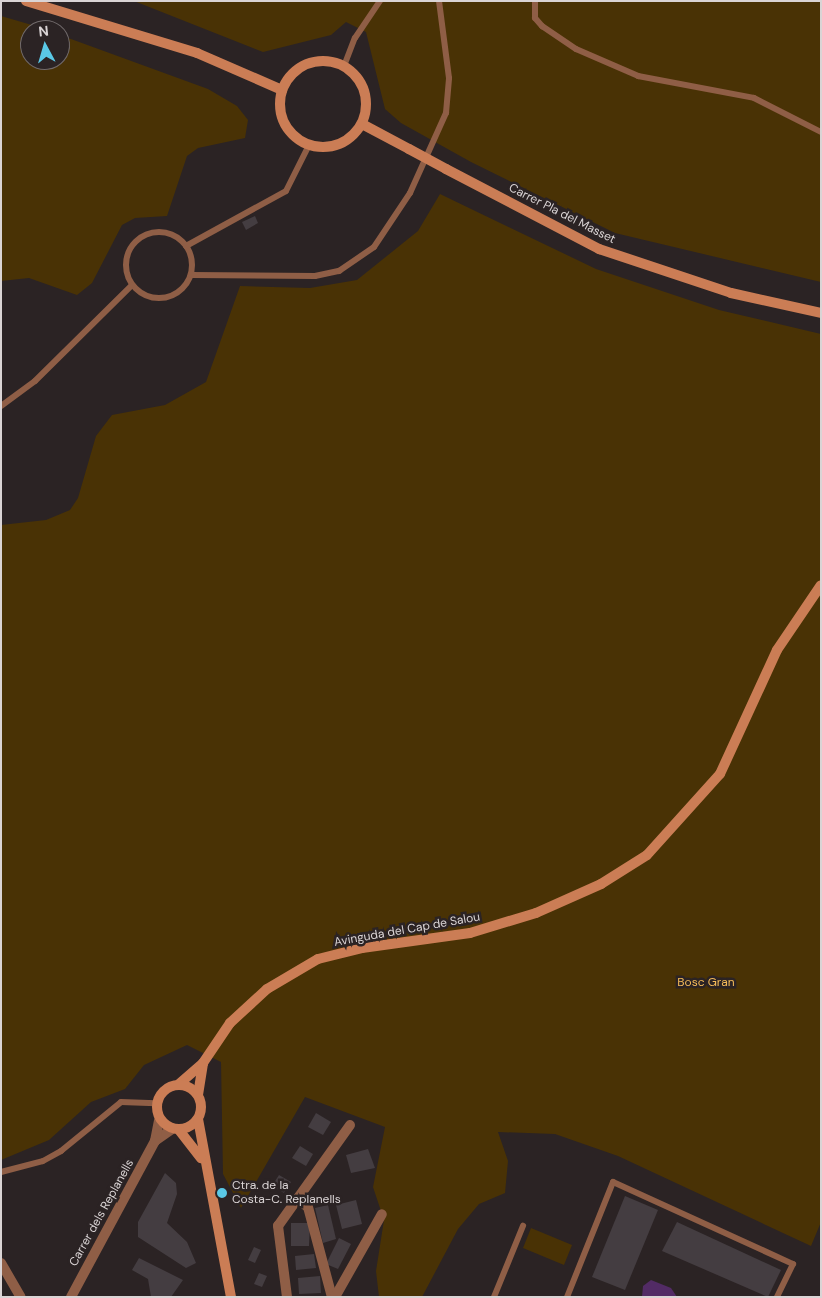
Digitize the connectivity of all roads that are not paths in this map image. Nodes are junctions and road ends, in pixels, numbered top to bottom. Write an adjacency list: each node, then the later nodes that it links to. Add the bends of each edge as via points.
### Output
1 (26, 1): 6 (street, via 197,52)
2 (380, 1): 5 (lane, via 355,38)
3 (439, 1): 11 (lane, via 449,78 446,113 410,193 374,247 339,271 315,276)
4 (535, 1): 8 (lane, via 535,18 576,49 638,76 754,98)
5 (344, 66): 6 (street, via 315,62 290,77); 7 (street, via 359,80 366,98)
6 (282, 90): 9 (street, via 282,116 297,138)
7 (362, 124): 9 (street, via 345,142 321,147); 13 (street, Carrer Pla del Masset, bridge, via 599,249 730,293)
8 (821, 132)
9 (309, 145): 10 (lane, via 286,191)
10 (186, 246): 11 (lane, via 192,260); 12 (lane, via 164,232 139,238 126,260)
11 (191, 275): 12 (lane, via 181,290 164,298 147,296)
12 (132, 285): 14 (lane, via 35,381)
13 (821, 313)
14 (1, 406)
15 (821, 585): 16 (street, Avinguda del Cap de Salou, via 777,650 720,774 647,854 601,884 536,913 470,933 362,948 318,959 267,989 230,1023)
16 (203, 1062): 17 (street, Avinguda del Cap de Salou); 18 (street, Avinguda del Cap de Salou)
17 (179, 1084): 18 (street); 19 (street, via 168,1087)
18 (198, 1095): 20 (street)
19 (156, 1103): 21 (street); 26 (lane, via 121,1102 61,1151 43,1161)
20 (198, 1119): 23 (street); 25 (street)
21 (159, 1120): 23 (street); 24 (street, Carrer dels Replanells)
22 (350, 1125): 27 (street)
23 (176, 1129): 24 (street, Carrer dels Replanells); 25 (street)
24 (155, 1141): 32 (street, Carrer dels Replanells)
25 (204, 1163): 33 (street)
26 (1, 1172)
27 (298, 1200): 34 (street, via 278,1226); 35 (street, via 308,1208)
28 (382, 1214): 35 (street)
29 (523, 1226): 36 (lane)
30 (1, 1263): 31 (street)
31 (21, 1297)
32 (71, 1297)
33 (231, 1297)
34 (287, 1297)
35 (333, 1297)
36 (494, 1297)
37 (566, 1297): 38 (lane, via 613,1182 793,1264)
38 (777, 1297)

